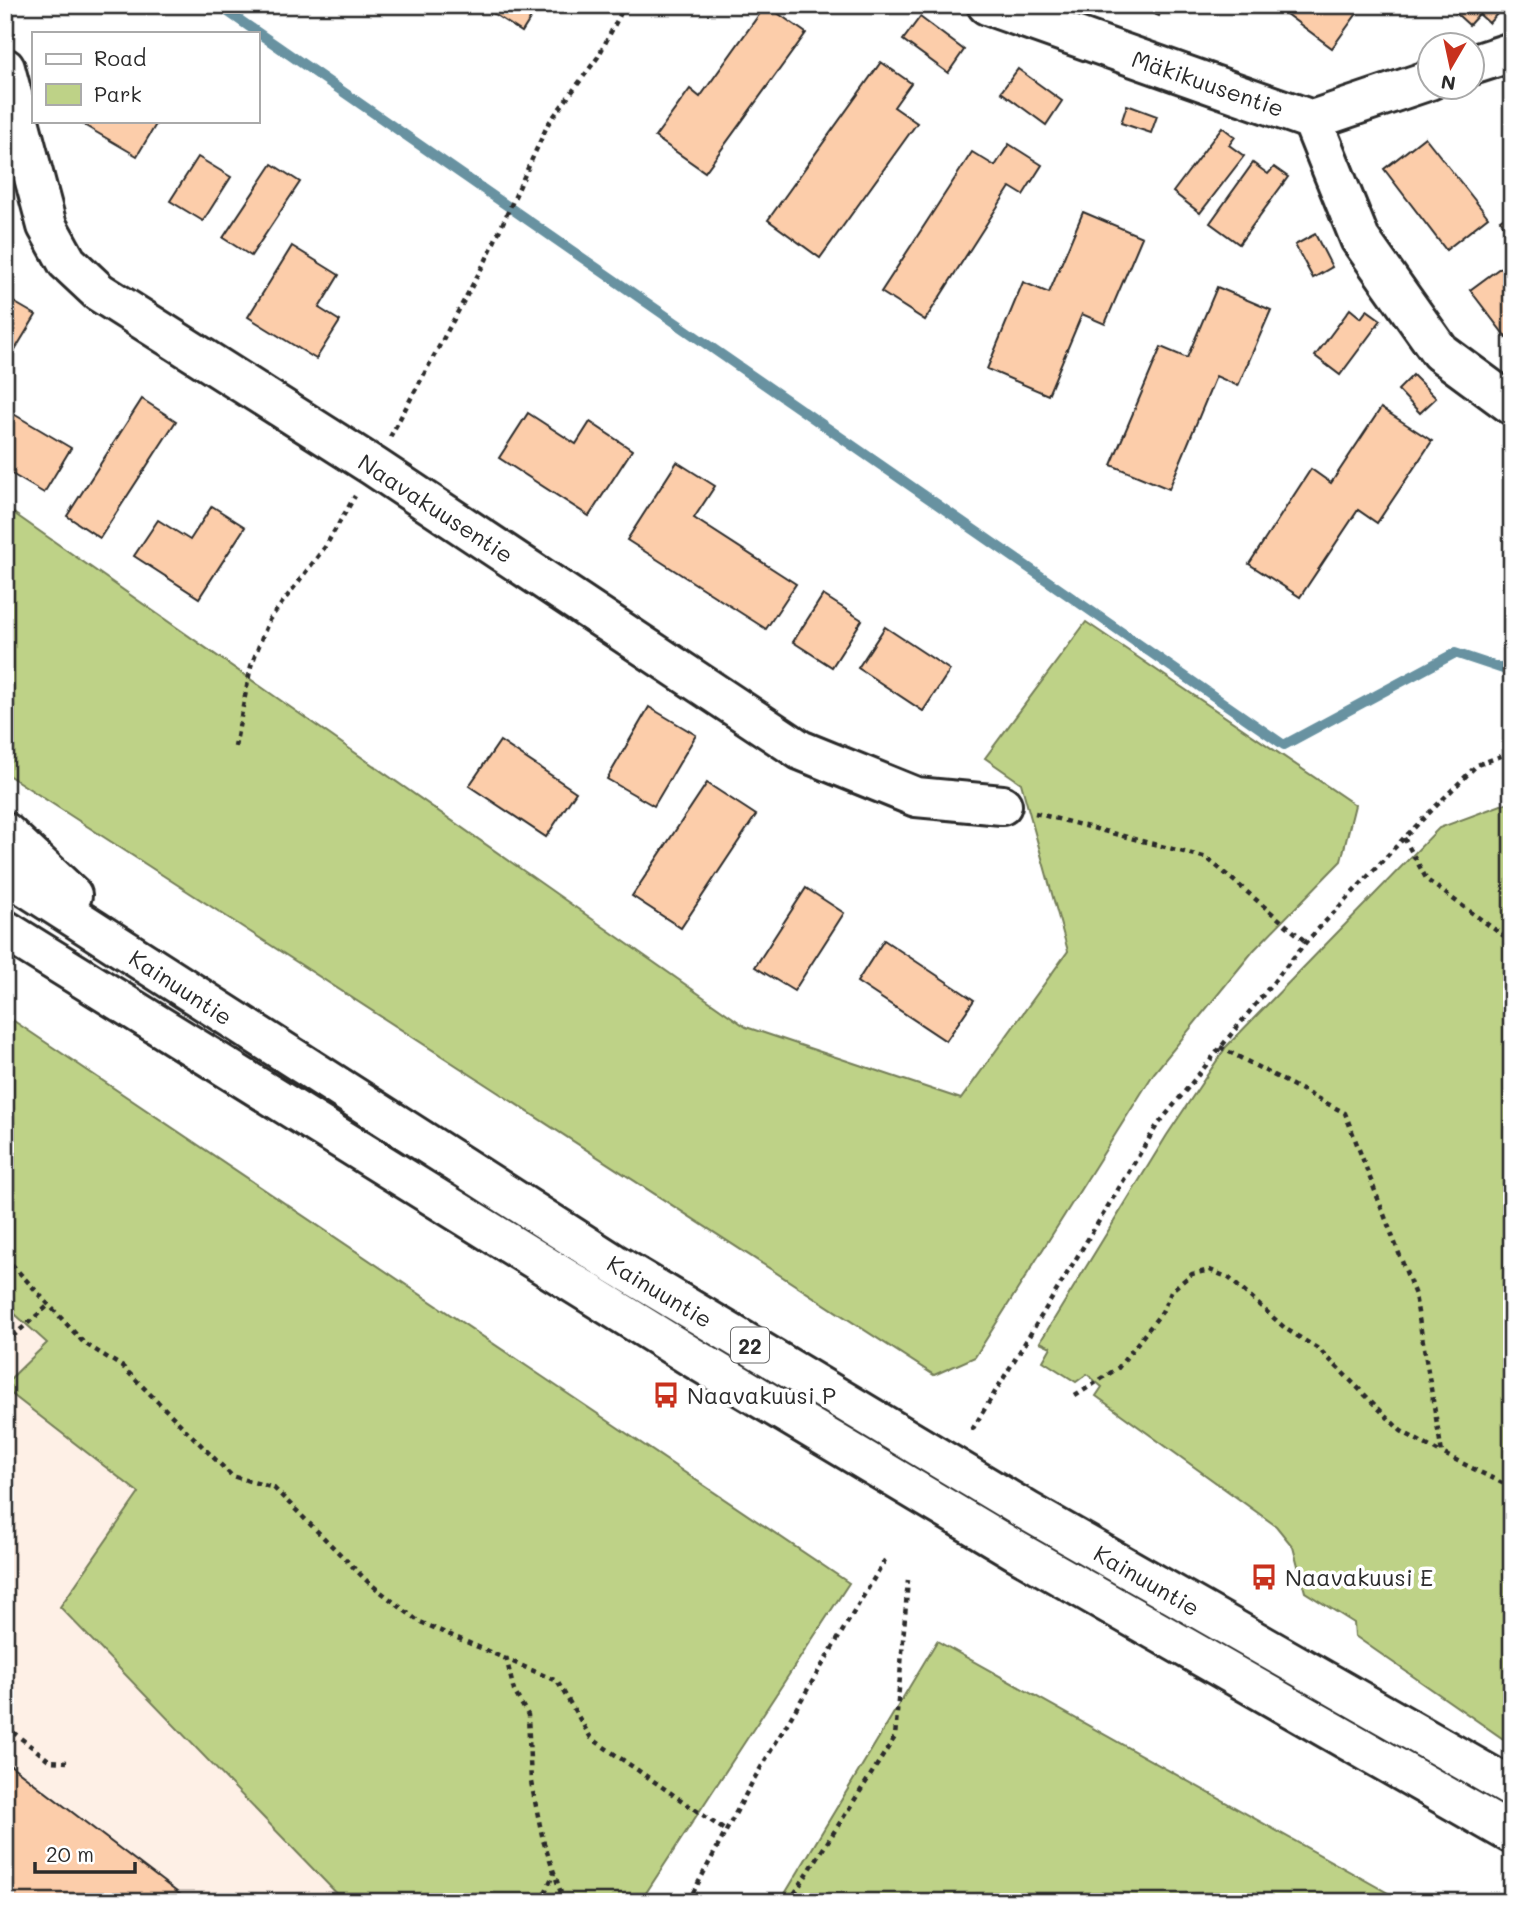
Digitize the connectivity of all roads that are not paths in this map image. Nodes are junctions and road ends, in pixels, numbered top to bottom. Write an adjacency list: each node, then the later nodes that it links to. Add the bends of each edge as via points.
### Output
1 (987, 5): 6 (main road, Mäkikuusentie)
2 (1512, 52): 3 (main road)
3 (1486, 60)
4 (5, 68): 8 (main road, Naavakuusentie, via 47,226 67,262 99,292 373,466 800,750 916,797)
5 (1416, 85): 6 (main road, Mäkikuusentie)
6 (1312, 120): 7 (main road, via 1360,239 1440,352)
7 (1512, 405)
8 (1002, 805)
9 (5, 832): 13 (main road)
10 (5, 873): 13 (main road, Kainuuntie / 22)
11 (5, 930): 14 (main road, Kainuuntie / 22)
12 (5, 954): 14 (main road)
13 (148, 966): 15 (main road, Kainuuntie / 22, via 625,1270 1027,1511)
14 (127, 1003): 16 (main road, Kainuuntie / 22, via 692,1357 1015,1550)
15 (1512, 1788)
16 (1512, 1834)

